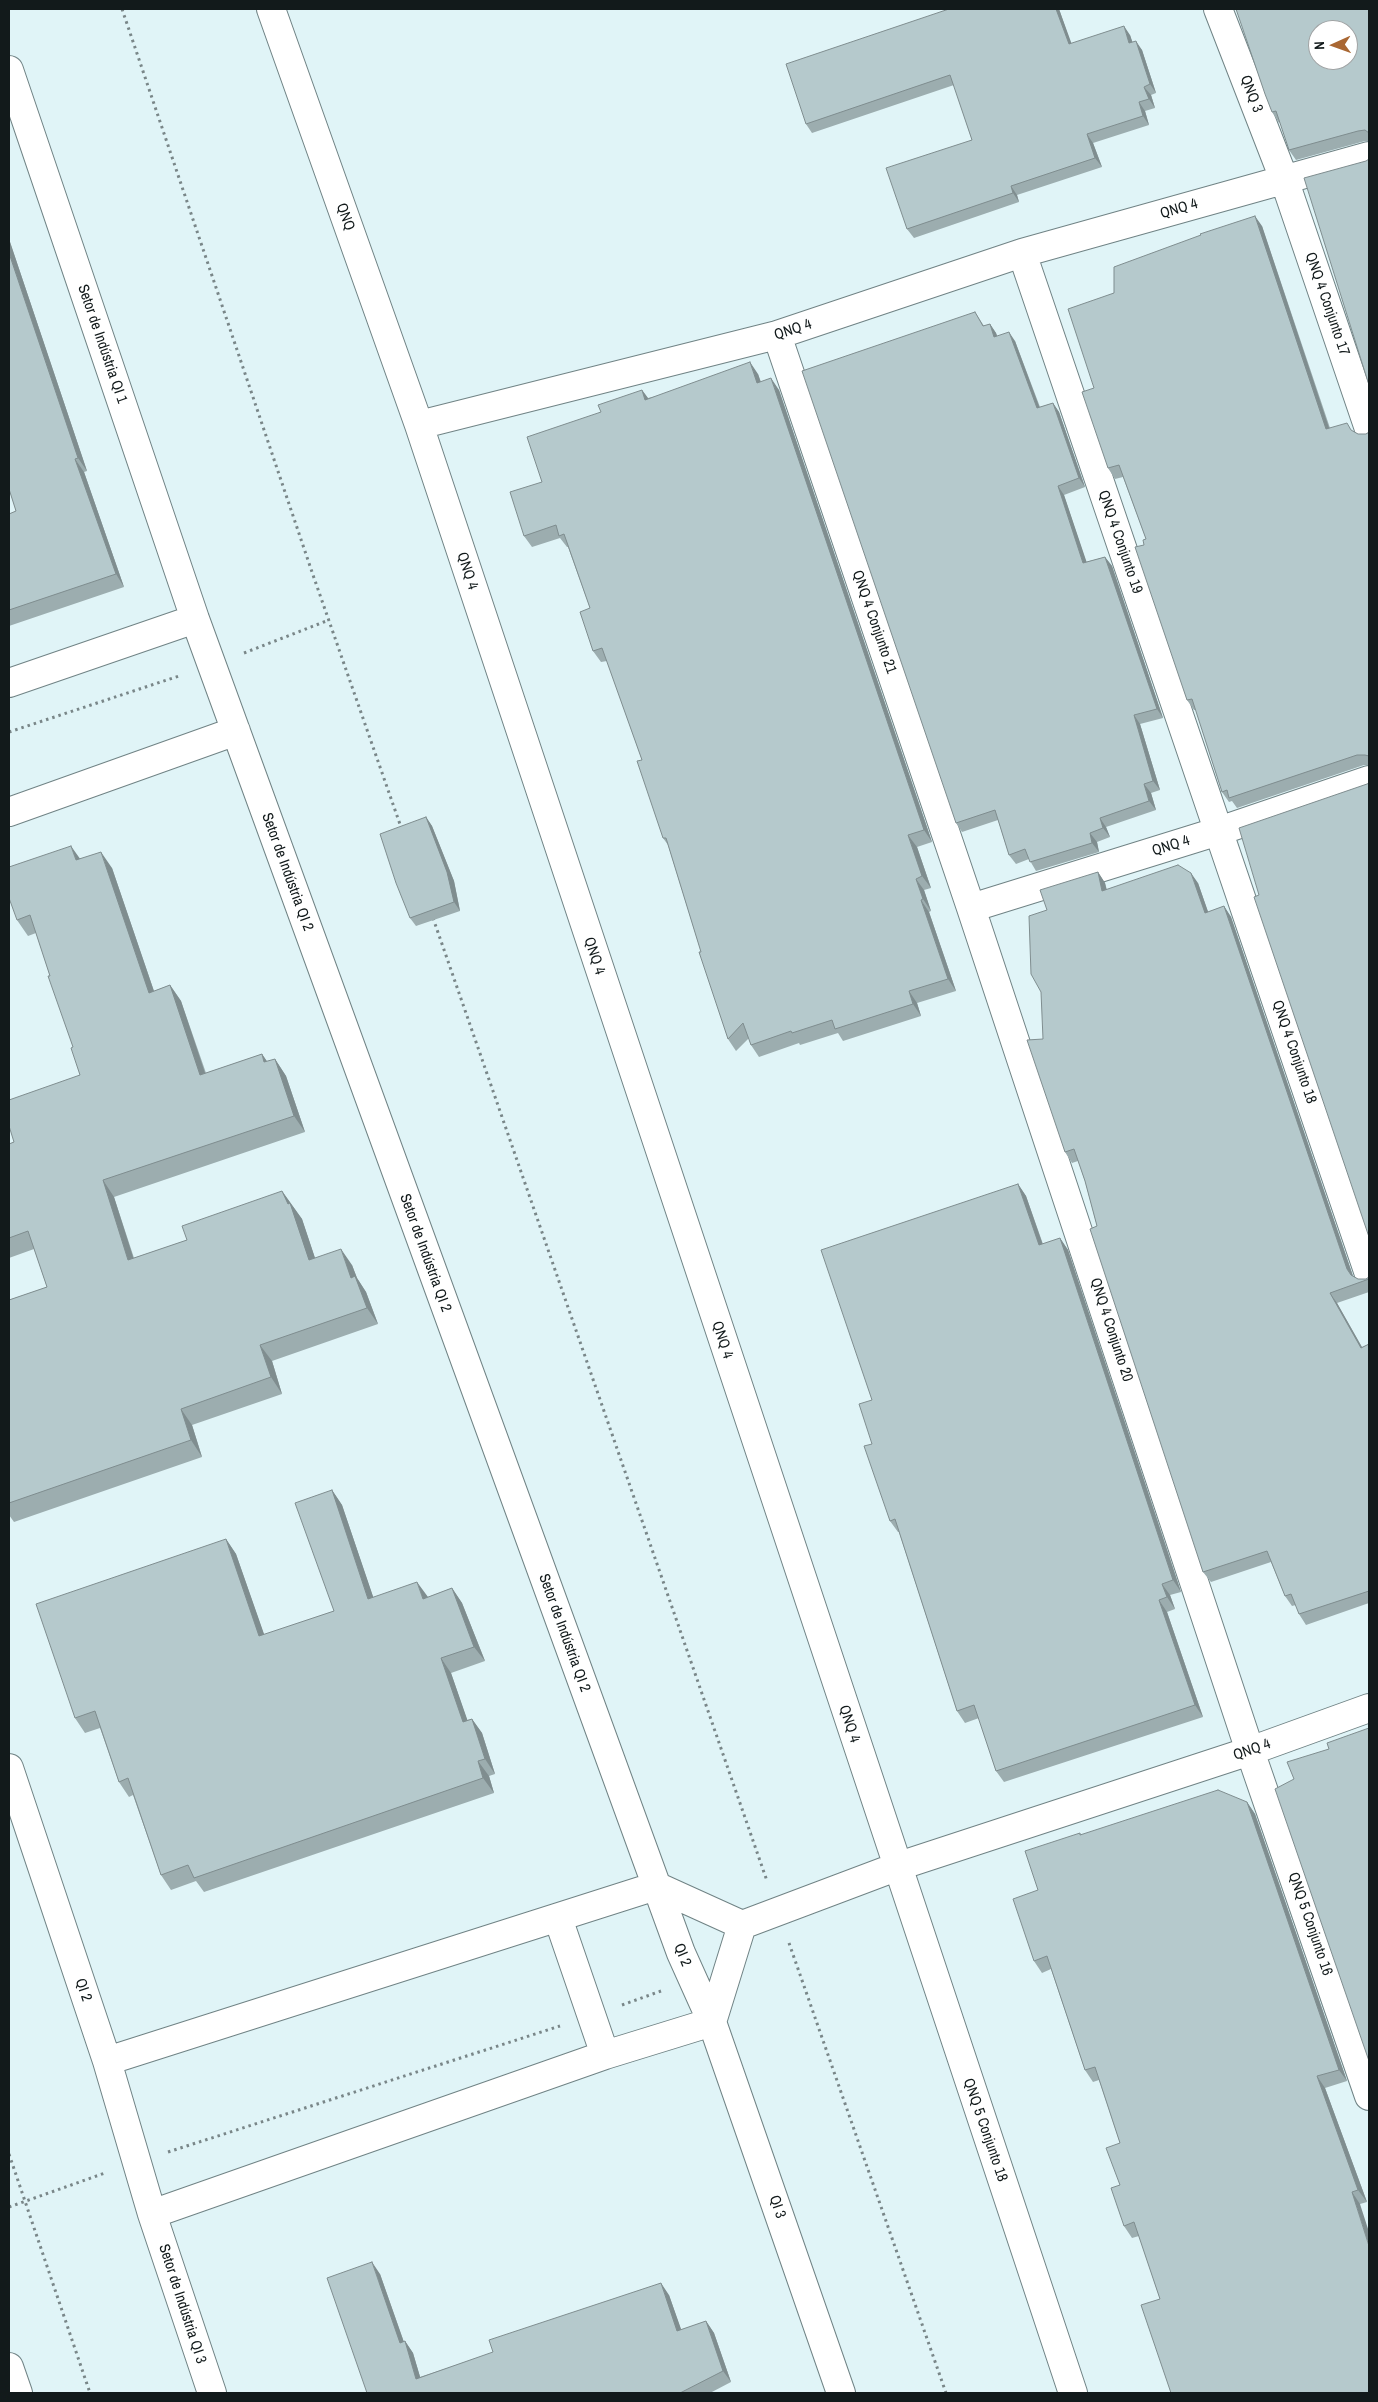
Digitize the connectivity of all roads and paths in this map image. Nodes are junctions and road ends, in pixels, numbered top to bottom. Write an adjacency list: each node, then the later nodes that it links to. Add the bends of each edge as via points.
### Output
1 (122, 9): 12 (path)
2 (271, 9): 9 (street, QNQ)
3 (1218, 9): 6 (street, QNQ 3)
4 (9, 70): 11 (street, Setor de Indústria QI 1)
5 (1369, 156): 6 (street, QNQ 4)
6 (1284, 179): 7 (street, QNQ 4); 10 (street, QNQ 4 Conjunto 17)
7 (1022, 253): 8 (street, QNQ 4); 19 (street, QNQ 4 Conjunto 19)
8 (777, 335): 9 (street, QNQ 4); 21 (street, QNQ 4 Conjunto 21)
9 (418, 425): 27 (street, QNQ 4)
10 (1369, 429)
11 (195, 619): 13 (street, Setor de Indústria QI 2); 14 (street)
12 (330, 620): 13 (path); 20 (path)
13 (212, 666): 15 (street, Setor de Indústria QI 2); 16 (path)
14 (9, 683)
15 (236, 731): 18 (street); 28 (street, Setor de Indústria QI 2)
16 (9, 732)
17 (1369, 780): 19 (street, QNQ 4)
18 (9, 812)
19 (1219, 831): 21 (street, QNQ 4); 23 (street, QNQ 4 Conjunto 18)
20 (405, 837)
21 (971, 908): 25 (street, QNQ 4 Conjunto 20)
22 (431, 912): 29 (path)
23 (1369, 1274)
24 (1369, 1708): 25 (street, QNQ 4)
25 (1250, 1751): 27 (street, QNQ 4); 37 (street, QNQ 5 Conjunto 16)
26 (9, 1768): 36 (street, QI 2)
27 (896, 1867): 29 (street); 49 (street, QNQ 5 Conjunto 18)
28 (656, 1886): 30 (street); 31 (street); 32 (street, QI 2)
29 (778, 1912): 31 (street); 48 (path)
30 (558, 1918): 33 (street); 36 (street)
31 (742, 1925): 34 (street)
32 (692, 1980): 33 (path); 34 (street, QI 2)
33 (592, 2015): 35 (street); 39 (path)
34 (712, 2022): 35 (street); 47 (street, QI 3)
35 (605, 2056): 42 (street)
36 (107, 2061): 39 (street, QI 2)
37 (1369, 2096)
38 (9, 2154): 40 (path)
39 (136, 2162): 40 (path); 42 (street, QI 2)
40 (25, 2200): 41 (path); 45 (path)
41 (9, 2207)
42 (152, 2214): 46 (street, Setor de Indústria QI 3)
43 (9, 2367): 44 (street)
44 (18, 2393)
45 (90, 2393)
46 (212, 2393)
47 (841, 2393)
48 (946, 2393)
49 (1073, 2393)

